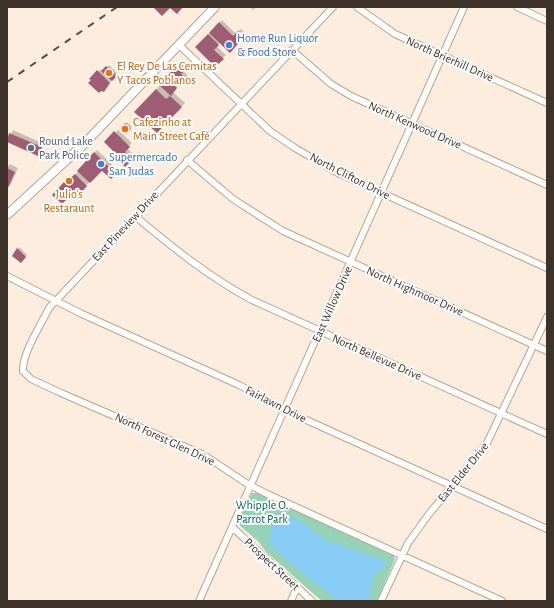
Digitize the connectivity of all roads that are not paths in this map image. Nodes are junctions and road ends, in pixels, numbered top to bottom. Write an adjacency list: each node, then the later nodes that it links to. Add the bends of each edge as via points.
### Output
1 (215, 7): 7 (main road)
2 (333, 7): 8 (street, East Pineview Drive)
3 (357, 7): 9 (street, North Brierhill Drive, via 395,34)
4 (464, 7): 9 (street, East Willow Drive)
5 (517, 7): 6 (street)
6 (547, 21)
7 (179, 45): 11 (street, North Clifton Drive); 16 (main road, via 85,143)
8 (292, 50): 11 (street, East Pineview Drive); 12 (street, North Kenwood Drive, via 331,84 373,107)
9 (443, 56): 10 (street, North Brierhill Drive); 12 (street, East Willow Drive)
10 (547, 103)
11 (241, 104): 13 (street, East Pineview Drive); 15 (street, North Clifton Drive, via 270,131 295,148 338,173)
12 (414, 124): 14 (street, North Kenwood Drive); 15 (street, East Willow Drive)
13 (187, 160): 17 (street, East Pineview Drive); 18 (street, North Highmoor Drive, via 255,214 283,231)
14 (547, 185)
15 (381, 193): 18 (street, East Willow Drive); 19 (street, North Clifton Drive)
16 (7, 215)
17 (135, 216): 21 (street, East Pineview Drive); 23 (street, North Bellevue Drive, via 183,256 227,287)
18 (350, 262): 23 (street, East Willow Drive); 24 (street, North Highmoor Drive)
19 (547, 268)
20 (7, 276): 21 (street, Fairlawn Drive)
21 (55, 301): 25 (street, East Pineview Drive); 27 (street, Fairlawn Drive, via 239,385)
22 (547, 317): 24 (street, East Elder Drive)
23 (319, 331): 27 (street, East Willow Drive); 28 (street, North Bellevue Drive)
24 (533, 345): 26 (street, North Highmoor Drive); 28 (street, East Elder Drive)
25 (29, 349): 30 (street, North Forest Glen Drive, via 23,371 31,379 204,455)
26 (547, 351)
27 (285, 409): 30 (street, East Willow Drive); 31 (street, Fairlawn Drive)
28 (502, 414): 29 (street, North Bellevue Drive); 31 (street, East Elder Drive, via 488,443)
29 (547, 434)
30 (251, 486): 32 (street, East Willow Drive); 34 (street, North Forest Glen Drive)
31 (453, 486): 33 (street, Fairlawn Drive); 34 (street, East Elder Drive, via 408,543)
32 (232, 527): 35 (street, Prospect Street); 36 (street, East Willow Drive)
33 (547, 528)
34 (402, 556): 39 (street, East Elder Drive); 40 (street, North Forest Glen Drive)
35 (297, 587): 37 (street); 38 (street, Prospect Street)
36 (199, 601)
37 (291, 601)
38 (312, 601)
39 (381, 601)
40 (502, 601)

